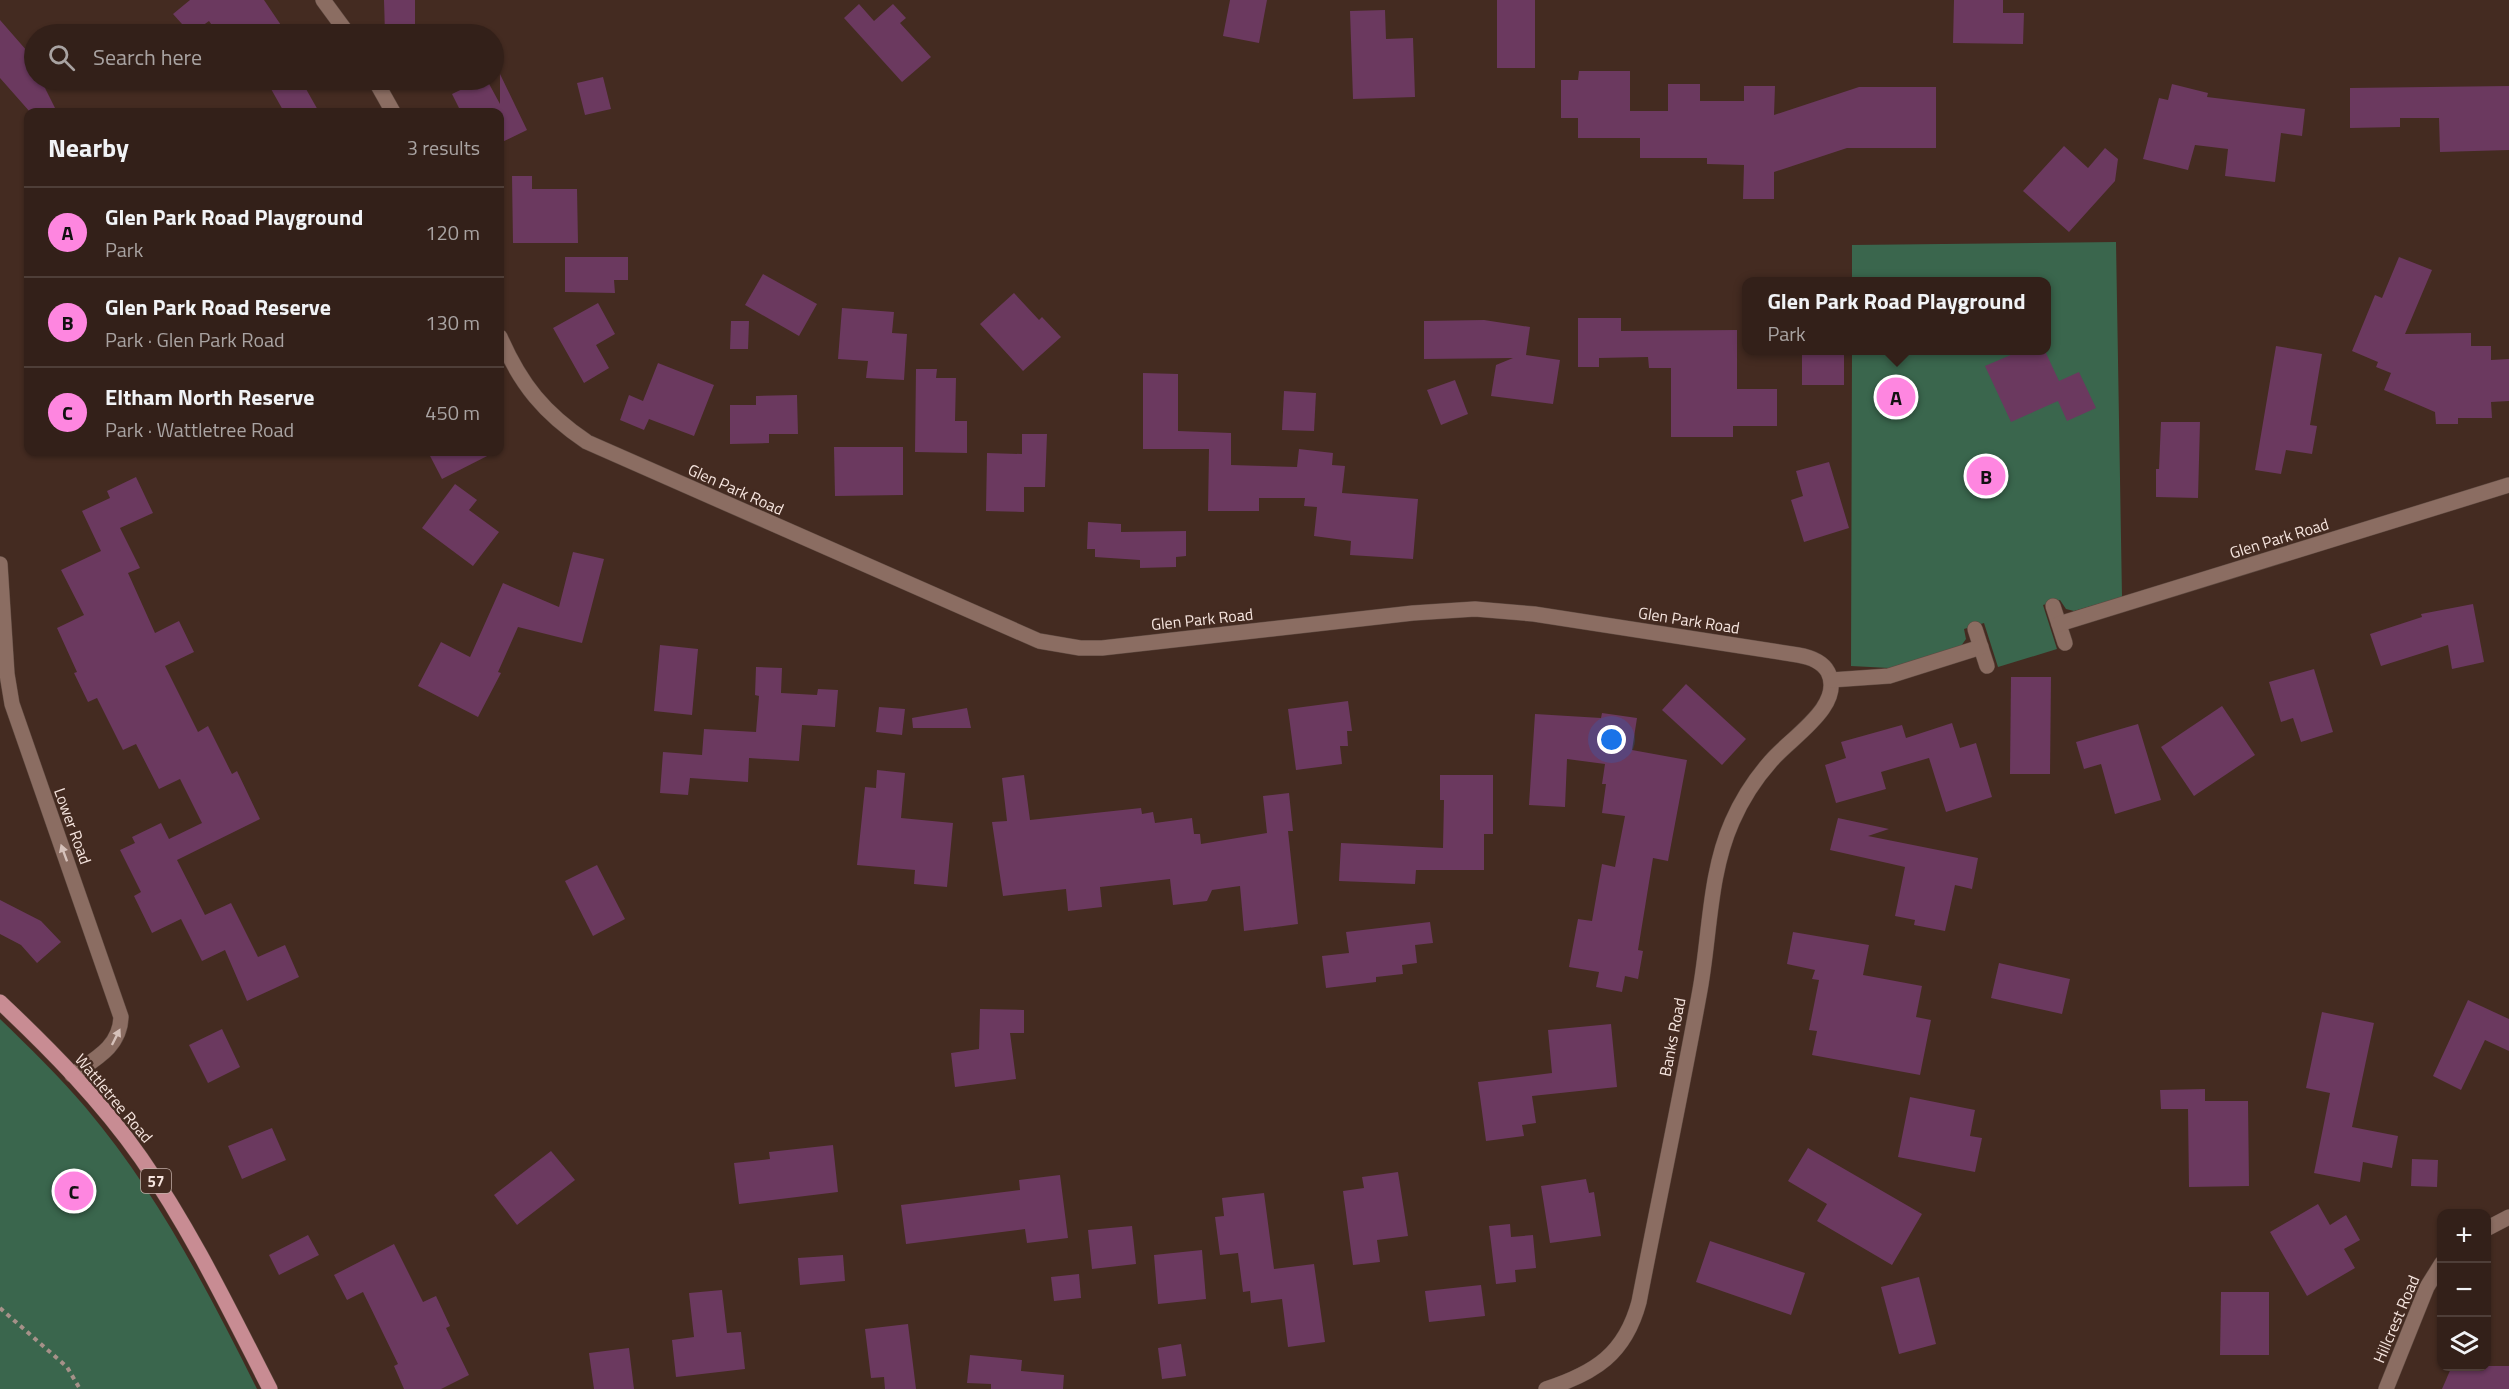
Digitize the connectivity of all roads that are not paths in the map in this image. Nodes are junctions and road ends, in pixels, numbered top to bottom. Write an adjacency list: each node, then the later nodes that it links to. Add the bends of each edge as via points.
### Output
1 (323, 0): 2 (street)
2 (341, 24)
3 (381, 90): 4 (street)
4 (391, 108)
5 (504, 346): 14 (street, Glen Park Road, via 530,393 587,442 1039,641 1102,648 1475,609 1534,614 1806,656 1825,668)
6 (2509, 485): 9 (street, Glen Park Road)
7 (0, 564): 16 (street, Lower Road, one-way to 7, via 112,1046 121,1028 121,1017 12,704)
8 (2053, 606): 9 (street)
9 (2059, 624): 11 (street)
10 (1975, 629): 12 (street)
11 (2065, 643)
12 (1981, 647): 13 (street); 14 (street, via 1889,676)
13 (1987, 666)
14 (1831, 680): 21 (street, Banks Road, via 1825,707 1759,775 1724,842 1692,1035 1631,1326 1618,1347 1596,1368)
15 (0, 1002): 16 (main road, Wattletree Road / 57)
16 (72, 1075): 20 (main road, Wattletree Road / 57, via 121,1131 165,1194)
17 (2509, 1217): 18 (street)
18 (2491, 1227)
19 (2437, 1271): 22 (street, Hillcrest Road)
20 (270, 1389)
21 (1546, 1389)
22 (2386, 1389)

